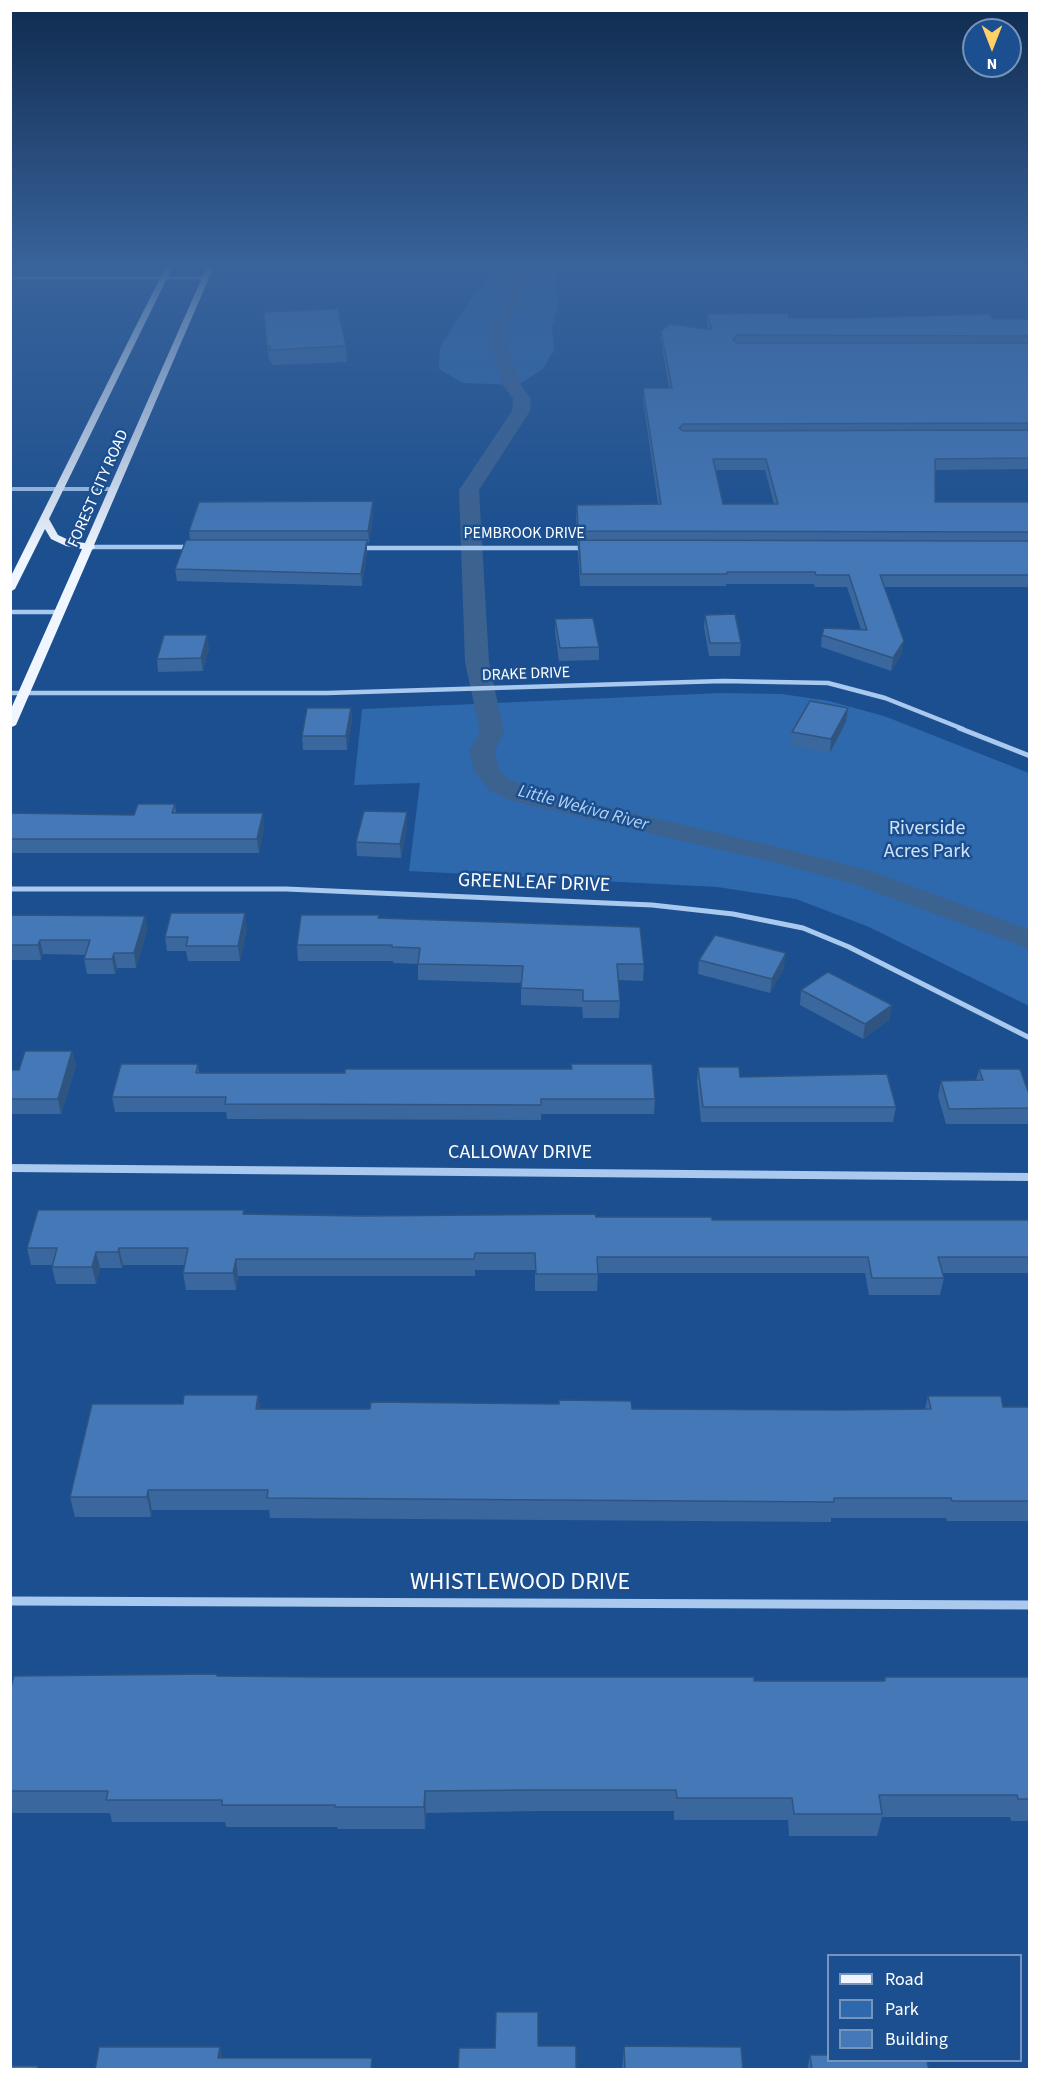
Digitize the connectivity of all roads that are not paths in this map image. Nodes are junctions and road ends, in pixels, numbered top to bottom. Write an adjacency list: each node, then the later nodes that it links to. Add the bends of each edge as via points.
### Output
1 (124, 361): 4 (main road, FOREST CITY ROAD)
2 (171, 361): 5 (main road, FOREST CITY ROAD)
3 (10, 489): 4 (street)
4 (60, 489): 5 (street); 6 (main road, FOREST CITY ROAD)
5 (116, 489): 7 (main road, FOREST CITY ROAD)
6 (45, 520): 7 (main road, via 54,537); 11 (main road, FOREST CITY ROAD)
7 (90, 547): 8 (street); 13 (main road, FOREST CITY ROAD)
8 (203, 548)
9 (358, 548): 10 (street, PEMBROOK DRIVE)
10 (593, 548)
11 (10, 589)
12 (10, 612): 13 (street)
13 (61, 612): 15 (main road, FOREST CITY ROAD)
14 (10, 693): 15 (street, DRAKE DRIVE)
15 (25, 693): 16 (main road, FOREST CITY ROAD); 17 (street, DRAKE DRIVE, via 327,693 723,681 828,683 885,698)
16 (10, 725)
17 (1029, 756)
18 (10, 889): 19 (street, GREENLEAF DRIVE, via 286,890 652,905 733,914 803,928 840,943)
19 (1029, 1038)
20 (10, 1168): 21 (street, CALLOWAY DRIVE)
21 (1029, 1177)
22 (10, 1601): 23 (street, WHISTLEWOOD DRIVE)
23 (1029, 1605)

